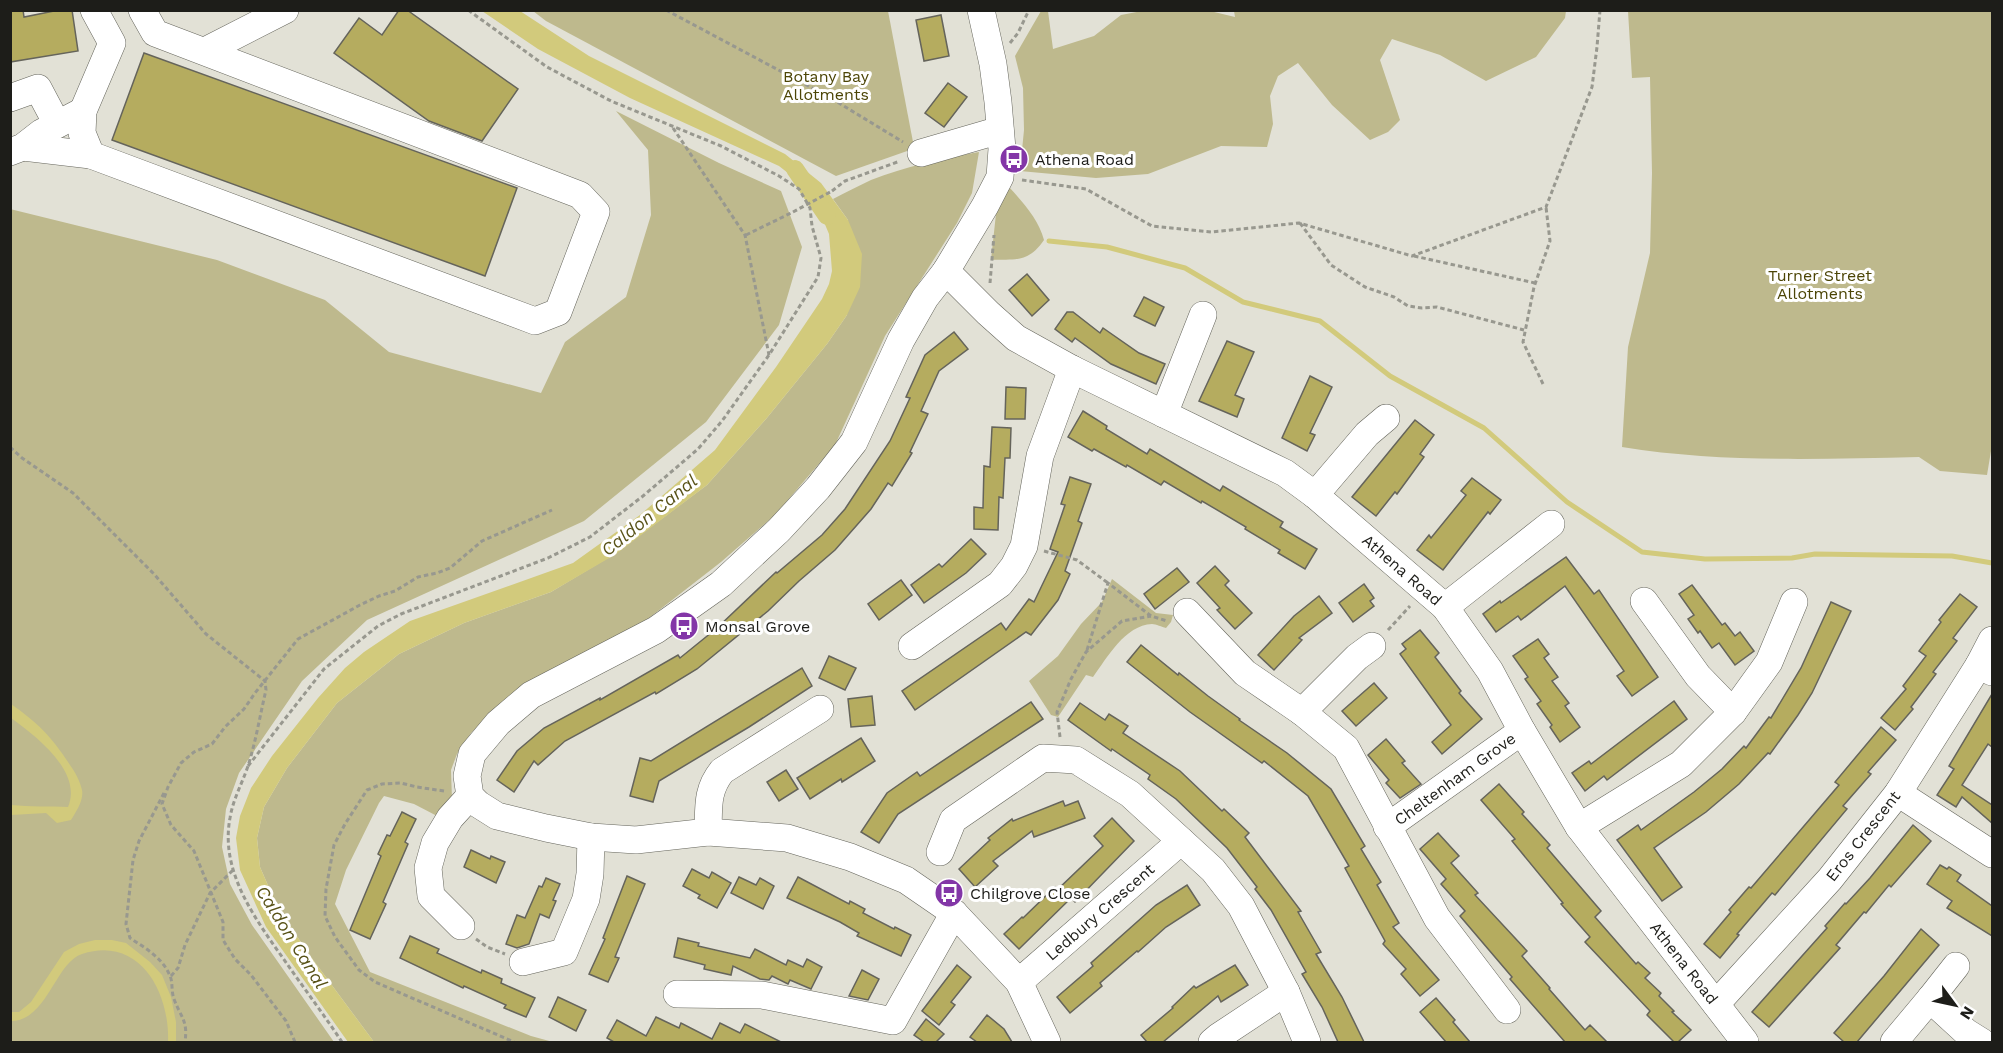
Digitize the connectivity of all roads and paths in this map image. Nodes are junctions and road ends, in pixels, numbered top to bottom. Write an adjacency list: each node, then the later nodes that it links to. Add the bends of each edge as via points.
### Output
1 (94, 10): 12 (street, via 112,44)
2 (142, 10): 9 (street, via 155,33)
3 (285, 10): 9 (street)
4 (468, 10): 14 (path, via 547,67)
5 (666, 10): 17 (path, via 829,97)
6 (981, 10): 10 (street)
7 (1029, 10): 10 (path, via 1018,33)
8 (1600, 10): 20 (path, via 1592,87)
9 (205, 51): 18 (street, via 580,195 596,212 558,312 535,321)
10 (993, 64): 15 (street)
11 (10, 98): 13 (street, via 39,88)
12 (83, 111): 13 (street); 18 (street, via 82,133)
13 (57, 124): 16 (street)
14 (672, 127): 23 (path); 30 (path, via 721,146 778,176 799,189 810,208 820,258 818,277)
15 (1000, 130): 17 (street); 19 (street)
16 (17, 150): 18 (street)
17 (921, 153): 23 (path, bridge, via 845,181)
18 (91, 155)
19 (1000, 177): 21 (path, via 1086,189 1152,226 1212,232); 25 (street)
20 (1546, 207): 24 (path); 26 (path, via 1550,241)
21 (1299, 223): 24 (path); 29 (path, via 1331,265 1365,287 1408,306 1437,307)
22 (995, 227): 27 (path)
23 (745, 235): 30 (path)
24 (1412, 256): 26 (path)
25 (946, 271): 27 (street, Athena Road); 59 (street, via 901,340 854,442 818,488 721,584 656,630 531,695 498,723 472,754 467,776)
26 (1535, 283): 29 (path)
27 (988, 313): 31 (street, Athena Road, via 1016,338)
28 (1194, 320): 33 (street)
29 (1524, 330): 32 (path, via 1523,342)
30 (769, 355): 57 (path, via 723,422 643,496 590,537 548,558 378,626 324,669)
31 (1072, 369): 33 (street, Athena Road); 39 (street, via 1040,456)
32 (1543, 384)
33 (1164, 414): 36 (street, Athena Road, via 1285,473)
34 (1367, 424): 36 (street)
35 (10, 447): 51 (path, via 73,493 154,574 206,634)
36 (1315, 495): 41 (street, Athena Road)
37 (552, 510): 51 (path, via 483,541 450,568 418,577 298,639)
38 (1551, 524): 41 (street, via 1522,536)
39 (1023, 546): 40 (path, via 1077,560); 46 (street, via 1000,584)
40 (1108, 583): 44 (path); 49 (path)
41 (1435, 598): 48 (path); 55 (street, Athena Road, via 1490,671)
42 (1794, 602): 53 (street, via 1770,662)
43 (1657, 612): 53 (street, via 1698,676)
44 (1152, 616): 45 (path); 49 (path, via 1122,621)
45 (1189, 624): 52 (street, Cheltenham Grove, via 1245,673)
46 (916, 636)
47 (1992, 640): 50 (street, Eros Crescent)
48 (1357, 648): 52 (street)
49 (1086, 652): 56 (path, via 1057,712)
50 (1986, 668): 60 (street, Eros Crescent)
51 (265, 681): 57 (path); 58 (path, via 212,744 181,763)
52 (1302, 712): 61 (street, Cheltenham Grove, via 1346,747)
53 (1733, 712): 62 (street, via 1681,764)
54 (813, 720): 63 (street, via 722,771 713,782)
55 (1522, 731): 61 (street, Cheltenham Grove); 62 (street, Athena Road)
56 (1066, 759): 65 (street, via 1043,758 954,820); 66 (street, via 1076,760 1130,794)
57 (248, 766): 68 (path, via 230,820 228,846)
58 (168, 786): 69 (path, via 162,804 171,825 194,851); 74 (path, via 133,860 126,924 130,938 155,955)
59 (470, 793): 64 (street, via 478,804 497,816); 71 (street, via 435,843 425,903); 85 (path, via 401,783 367,790 334,845 325,916 359,970 375,982)
60 (1898, 793): 67 (street); 79 (street, Eros Crescent, via 1830,879)
61 (1388, 827): 80 (street, Cheltenham Grove, via 1437,918)
62 (1580, 827): 79 (street, Athena Road)
63 (708, 832): 64 (street, via 636,840); 70 (street, via 787,838 850,857 906,880)
64 (591, 837): 72 (street, via 586,899 566,958)
65 (939, 839)
66 (1181, 842): 75 (street, Ledbury Crescent); 77 (street, via 1212,870 1241,906)
67 (1992, 854)
68 (233, 870): 69 (path); 84 (path, via 258,923)
69 (210, 893): 74 (path); 83 (path, via 223,922 223,940 286,1021)
70 (954, 913): 75 (street); 81 (street)
71 (461, 926): 72 (path, via 487,947)
72 (523, 962)
73 (1956, 966): 78 (street)
74 (171, 976): 82 (path, via 173,995 187,1031)
75 (1019, 982): 86 (street)
76 (688, 987): 81 (street, via 762,995)
77 (1286, 992): 87 (street); 88 (street)
78 (1930, 999): 90 (street); 91 (street)
79 (1716, 1004): 89 (street, Athena Road)
80 (1496, 1007)
81 (895, 1031)
82 (185, 1042)
83 (295, 1042)
84 (342, 1042)
85 (514, 1042)
86 (1047, 1042)
87 (1212, 1042)
88 (1307, 1042)
89 (1745, 1042)
90 (1894, 1042)
91 (1982, 1042)

